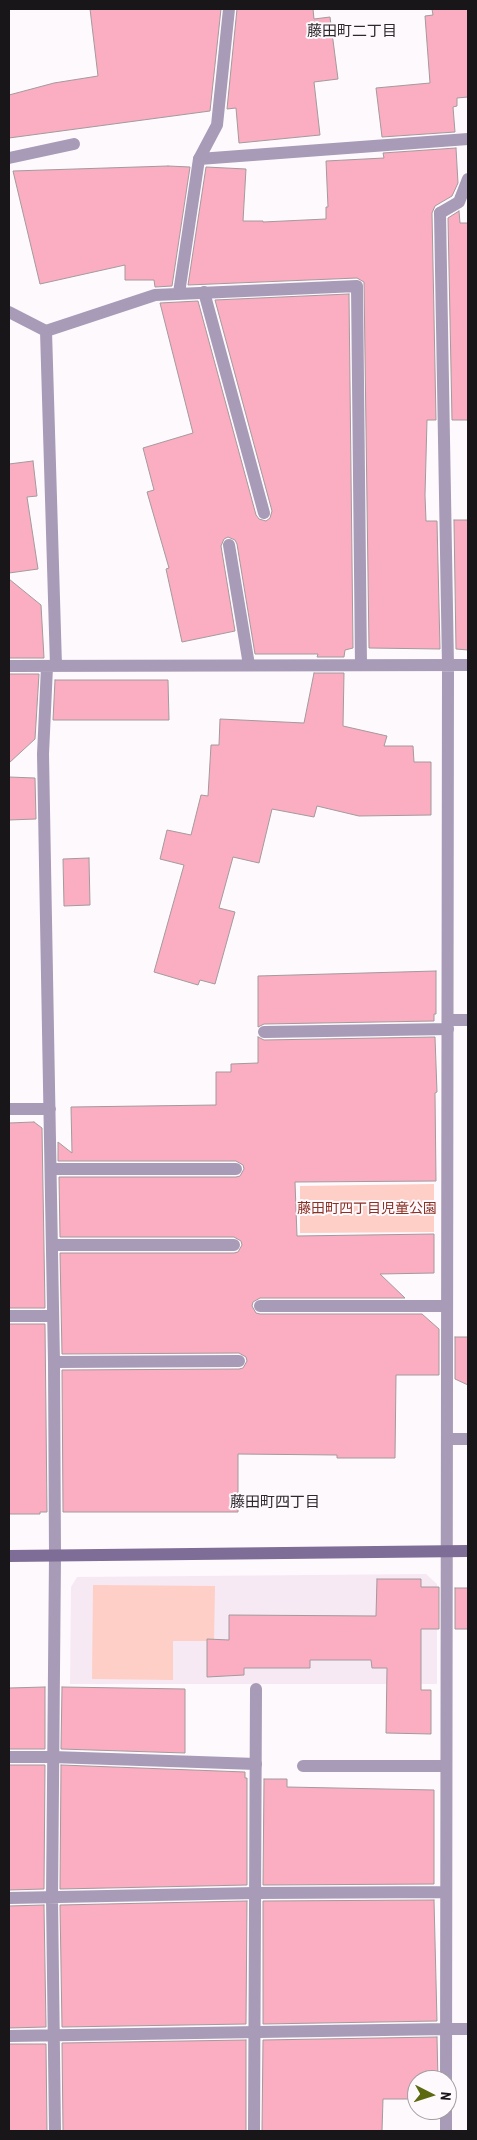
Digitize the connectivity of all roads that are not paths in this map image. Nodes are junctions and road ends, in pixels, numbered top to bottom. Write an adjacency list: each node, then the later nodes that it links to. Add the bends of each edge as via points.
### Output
1 (229, 9): 5 (street, via 217,125)
2 (468, 138): 5 (street)
3 (74, 144): 4 (street)
4 (9, 158)
5 (199, 159): 9 (street)
6 (468, 179): 7 (street)
7 (464, 202): 16 (street, via 440,213)
8 (204, 292): 9 (street); 12 (street); 15 (street, via 357,286)
9 (179, 293): 11 (street, via 155,295)
10 (9, 312): 11 (street)
11 (46, 331): 19 (street)
12 (264, 513)
13 (229, 545): 14 (street)
14 (249, 665): 15 (street); 19 (street)
15 (361, 665): 16 (street)
16 (448, 665): 17 (street); 21 (street)
17 (468, 665)
18 (9, 666): 19 (street)
19 (51, 666): 23 (street, via 43,754)
20 (468, 1020): 21 (street)
21 (448, 1025): 22 (street); 30 (street)
22 (264, 1032)
23 (50, 1109): 24 (street); 25 (street)
24 (9, 1110)
25 (51, 1169): 26 (street); 27 (street)
26 (236, 1169)
27 (52, 1245): 28 (street); 32 (street)
28 (234, 1245)
29 (260, 1306): 30 (street)
30 (447, 1306): 35 (street)
31 (9, 1316): 32 (street)
32 (53, 1316): 34 (street)
33 (239, 1361): 34 (street)
34 (54, 1362): 40 (street)
35 (447, 1439): 36 (street); 37 (street)
36 (468, 1439)
37 (447, 1551): 38 (street); 40 (street); 46 (street)
38 (468, 1551)
39 (9, 1556): 40 (street)
40 (55, 1556): 43 (street)
41 (256, 1689): 44 (street)
42 (9, 1757): 43 (street)
43 (53, 1757): 44 (street); 50 (street)
44 (256, 1764): 48 (street)
45 (303, 1766): 46 (street)
46 (446, 1766): 47 (street)
47 (446, 1892): 48 (street); 51 (street)
48 (255, 1893): 50 (street); 53 (street)
49 (9, 1898): 50 (street)
50 (52, 1898): 55 (street)
51 (446, 2029): 52 (street); 53 (street); 56 (street)
52 (468, 2029)
53 (254, 2032): 55 (street); 58 (street)
54 (9, 2036): 55 (street)
55 (54, 2036): 57 (street)
56 (446, 2070)
57 (54, 2131)
58 (254, 2131)

